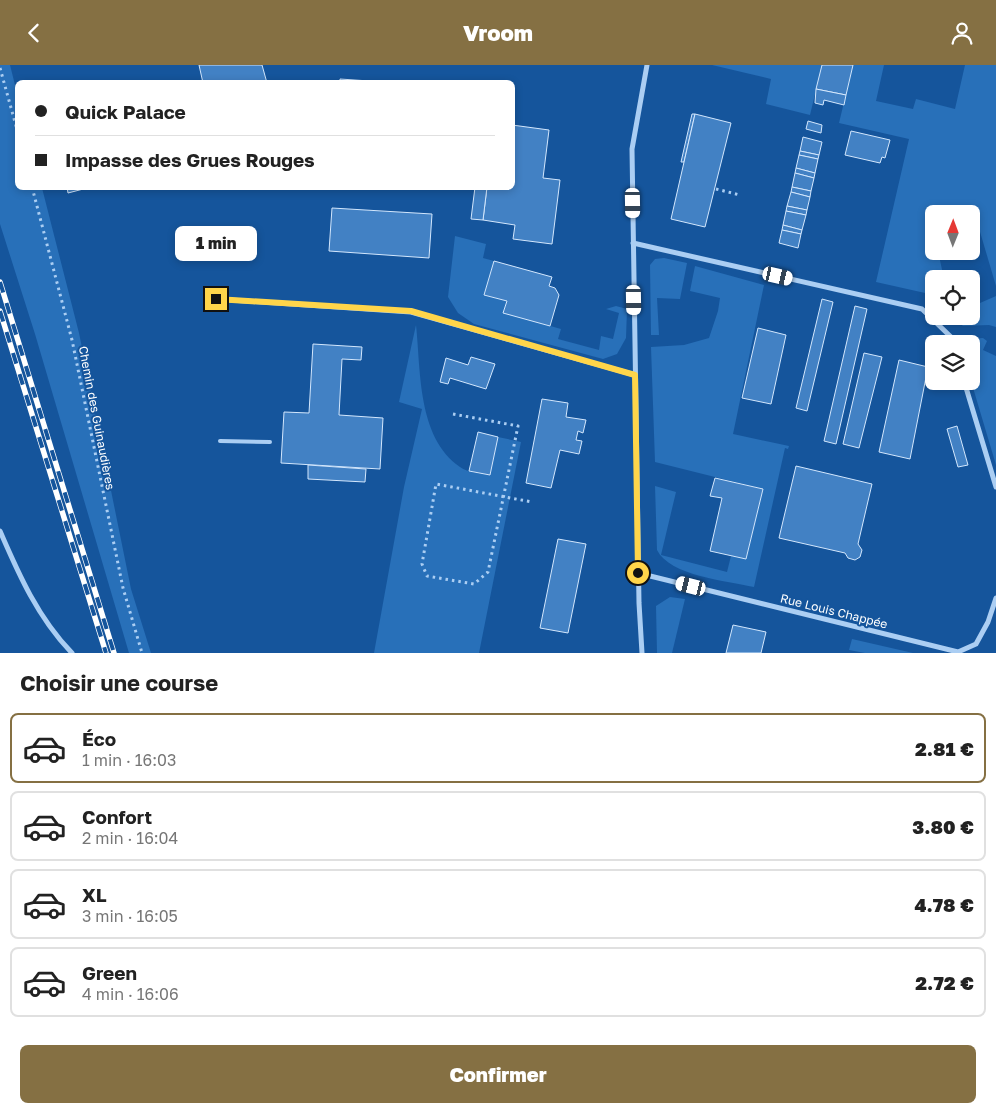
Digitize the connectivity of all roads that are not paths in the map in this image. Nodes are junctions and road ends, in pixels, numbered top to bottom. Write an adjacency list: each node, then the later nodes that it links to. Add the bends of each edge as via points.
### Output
1 (647, 65): 2 (street, via 632,149)
2 (633, 243): 4 (street, via 922,309); 5 (street)
3 (216, 299): 5 (street, via 411,311)
4 (950, 335)
5 (635, 375): 11 (street)
6 (967, 390): 9 (street)
7 (220, 441): 8 (lane)
8 (270, 442)
9 (996, 487)
10 (0, 531): 13 (street, via 42,616)
11 (638, 573): 12 (street, Rue Louis Chappée, via 958,652 976,644); 14 (street)
12 (996, 598)
13 (72, 653)
14 (642, 653)

